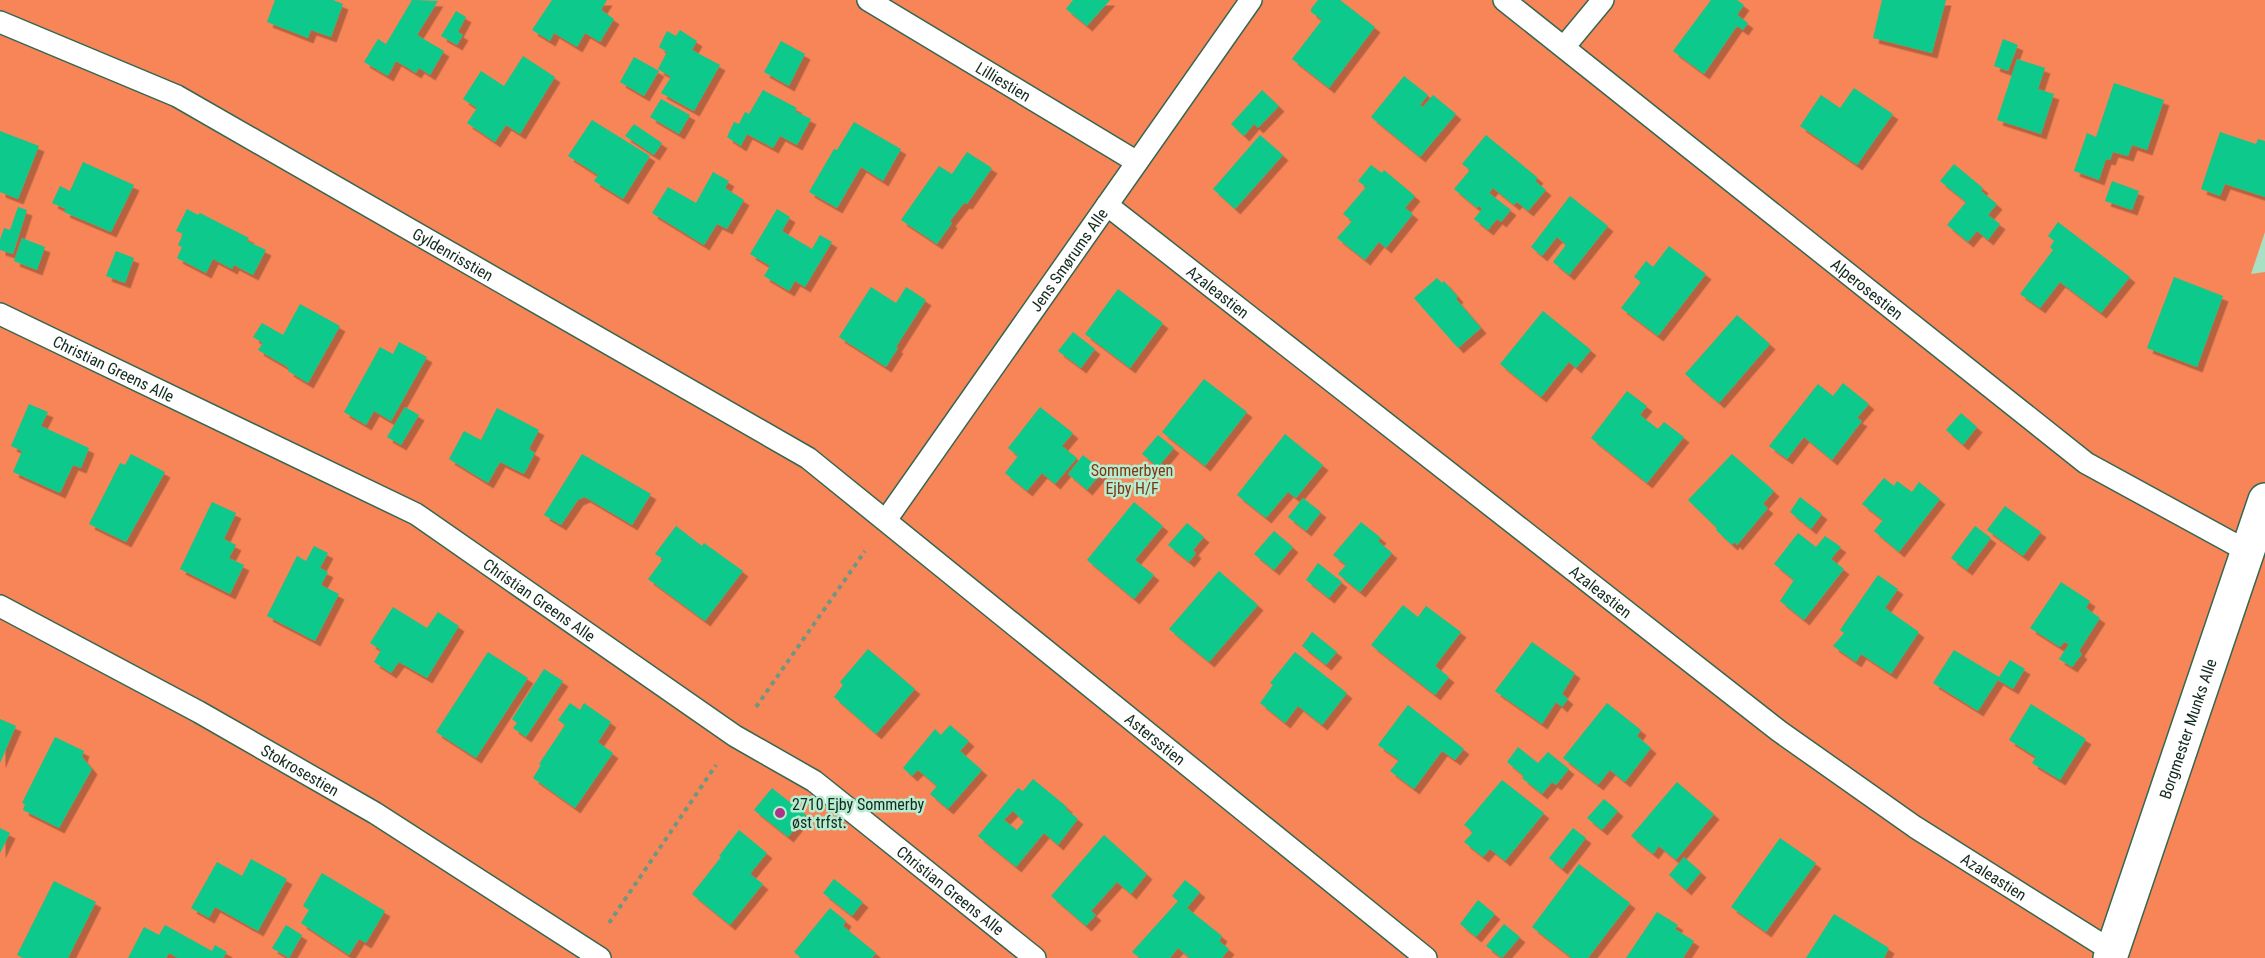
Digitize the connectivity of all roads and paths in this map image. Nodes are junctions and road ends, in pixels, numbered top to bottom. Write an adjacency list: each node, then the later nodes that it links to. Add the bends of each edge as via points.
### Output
1 (868, 0): 7 (lane, Lilliestien)
2 (1251, 0): 7 (lane, Jens Smørums Alle)
3 (1504, 0): 6 (lane, Alperosestien)
4 (1603, 0): 6 (lane)
5 (0, 22): 11 (lane, Gyldenrisstien, via 177,96 808,458)
6 (1564, 47): 12 (lane, Alperosestien, via 2086,463)
7 (1137, 162): 8 (lane, Jens Smørums Alle)
8 (1107, 205): 11 (lane, Jens Smørums Alle); 15 (lane, Azaleastien, via 1779,731 1915,828)
9 (0, 314): 16 (lane, Christian Greens Alle, via 416,514 735,736 814,781)
10 (2265, 500): 12 (street, Borgmester Munks Alle)
11 (886, 520): 17 (lane, Astersstien)
12 (2247, 551): 15 (street, Borgmester Munks Alle)
13 (0, 606): 14 (lane, Stokrosestien, via 200,712 375,813)
14 (595, 954)
15 (2111, 955)
16 (1035, 958)
17 (1426, 958)

